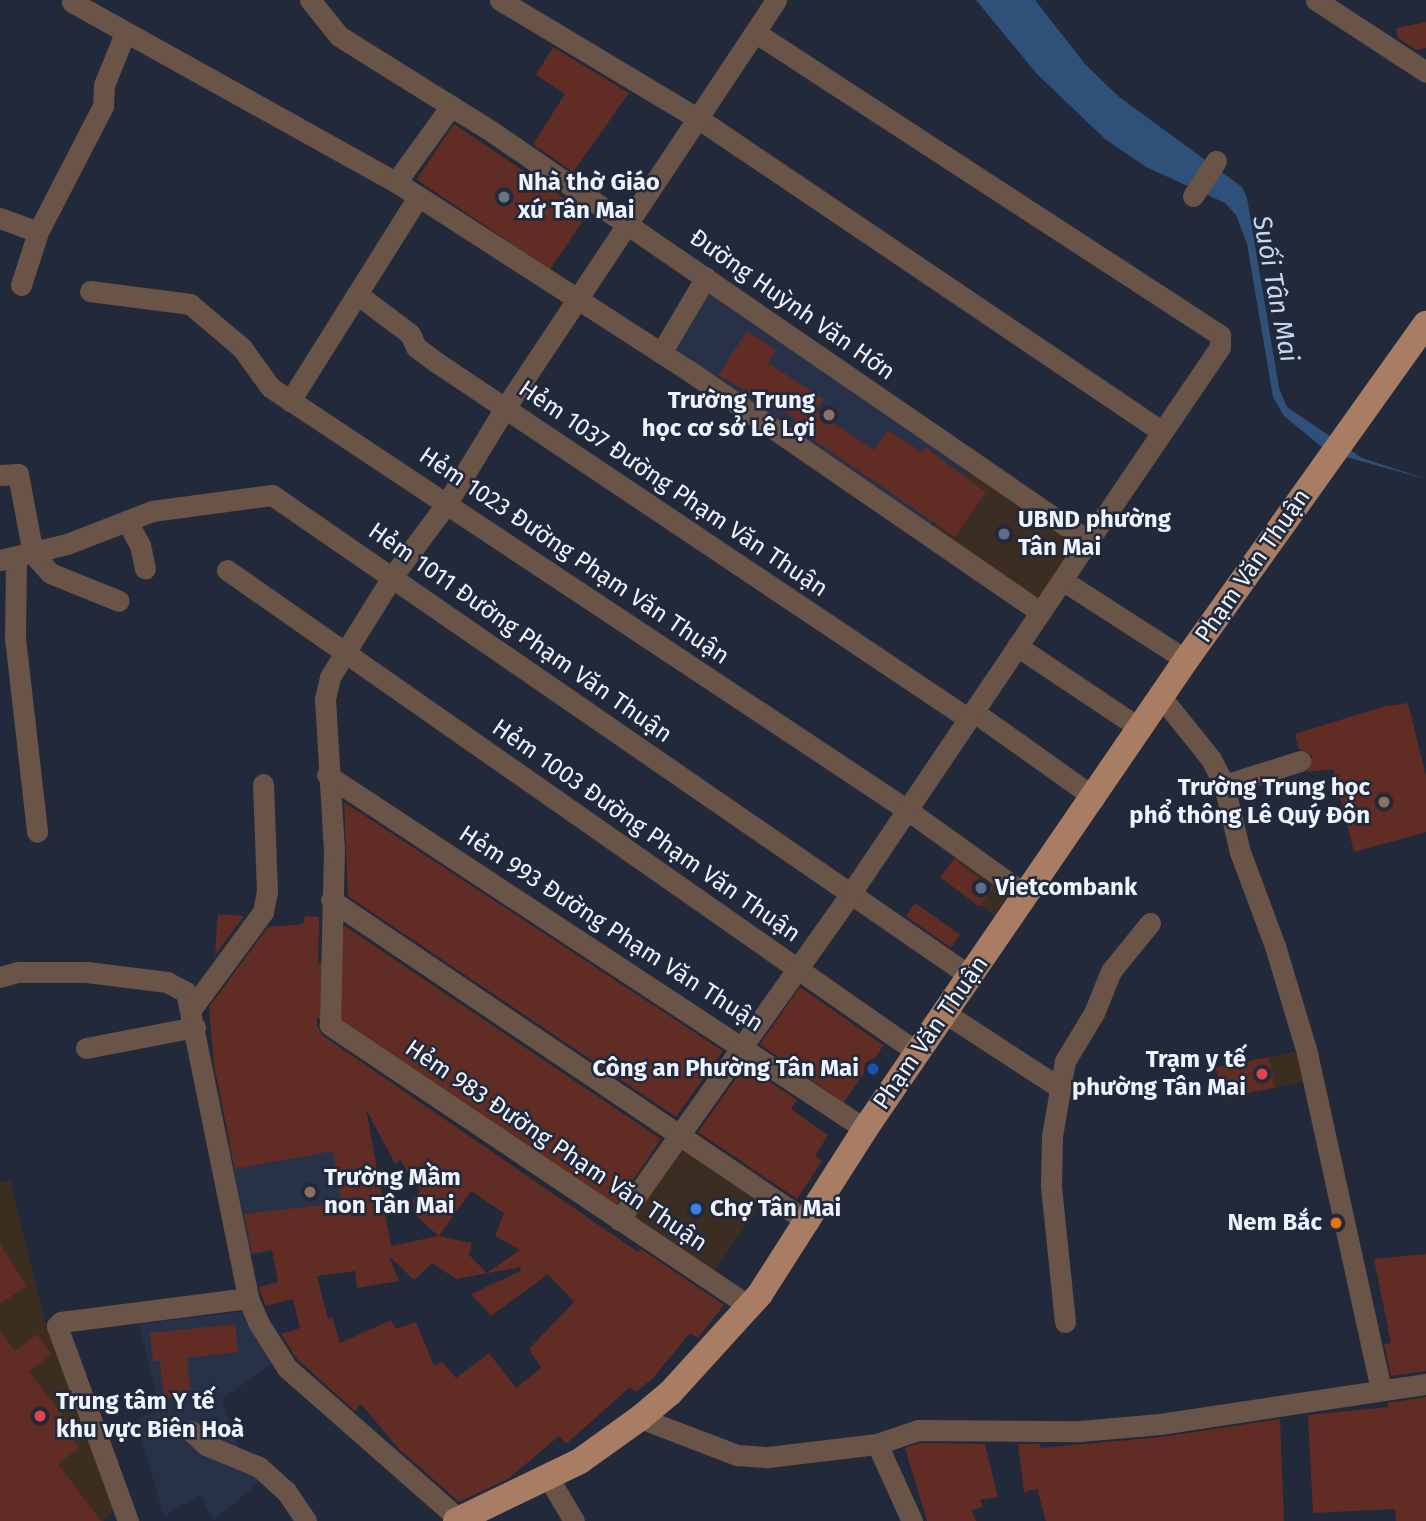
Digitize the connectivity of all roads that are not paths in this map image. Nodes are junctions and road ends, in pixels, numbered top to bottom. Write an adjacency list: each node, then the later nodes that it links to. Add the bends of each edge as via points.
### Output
1 (310, 0): 9 (street, Đường Huỳnh Văn Hớn, via 339,36)
2 (500, 0): 10 (street)
3 (776, 0): 7 (street)
4 (1316, 0): 8 (street)
5 (72, 2): 6 (street)
6 (125, 33): 12 (street); 17 (street, via 104,85 103,106)
7 (756, 33): 10 (street); 27 (street, via 1220,335 1220,347)
8 (1426, 72)
9 (451, 106): 12 (street); 16 (street, Đường Huỳnh Văn Hớn)
10 (699, 119): 16 (street); 27 (street)
11 (1216, 161): 13 (street)
12 (396, 182): 14 (street)
13 (1193, 196)
14 (418, 197): 21 (street); 22 (street)
15 (0, 218): 17 (street)
16 (630, 224): 18 (street, Đường Huỳnh Văn Hớn); 22 (street)
17 (38, 232): 19 (street)
18 (706, 278): 24 (street); 31 (street, Đường Huỳnh Văn Hớn)
19 (20, 285)
20 (90, 291): 25 (street, Hẻm 1023 Đường Phạm Văn Thuận, via 190,304 235,342 270,387)
21 (357, 294): 25 (street); 26 (street, Hẻm 1037 Đường Phạm Văn Thuận, via 410,334 416,347)
22 (578, 300): 24 (street); 26 (street)
23 (1426, 324): 41 (main road, Phạm Văn Thuận)
24 (661, 353): 38 (street)
25 (290, 401): 29 (street, Hẻm 1023 Đường Phạm Văn Thuận)
26 (505, 408): 29 (street); 43 (street, Hẻm 1037 Đường Phạm Văn Thuận)
27 (1161, 431): 31 (street)
28 (0, 475): 32 (street, via 18,474)
29 (447, 503): 35 (street); 50 (street, Hẻm 1023 Đường Phạm Văn Thuận)
30 (127, 521): 32 (street, Hẻm 1011 Đường Phạm Văn Thuận); 33 (street, via 140,545); 35 (street, Hẻm 1011 Đường Phạm Văn Thuận, via 182,505 272,495)
31 (1087, 541): 36 (street)
32 (16, 557): 37 (street); 51 (street, via 15,638)
33 (145, 568)
34 (227, 570): 40 (street, Hẻm 1003 Đường Phạm Văn Thuận)
35 (392, 577): 40 (street); 52 (street, Hẻm 1011 Đường Phạm Văn Thuận)
36 (1062, 580): 38 (street); 41 (street)
37 (119, 601)
38 (1040, 612): 39 (street)
39 (1017, 646): 43 (street); 44 (street)
40 (345, 652): 46 (street, via 326,688); 56 (street, Hẻm 1003 Đường Phạm Văn Thuận)
41 (1186, 660): 42 (main road, Phạm Văn Thuận)
42 (1162, 698): 44 (main road, Phạm Văn Thuận); 48 (street, via 1211,759)
43 (972, 715): 49 (street, Hẻm 1037 Đường Phạm Văn Thuận); 50 (street)
44 (1141, 729): 49 (main road, Phạm Văn Thuận)
45 (1300, 761): 48 (street)
46 (327, 775): 54 (street, via 334,850); 61 (street, Hẻm 993 Đường Phạm Văn Thuận)
47 (263, 784): 60 (street, via 267,892 263,912)
48 (1224, 785): 73 (street, via 1240,852 1307,1053)
49 (1095, 798): 53 (main road, Phạm Văn Thuận)
50 (906, 809): 52 (street); 53 (street, Hẻm 1023 Đường Phạm Văn Thuận)
51 (37, 832)
52 (851, 893): 56 (street); 57 (street, Hẻm 1011 Đường Phạm Văn Thuận)
53 (1026, 895): 57 (main road, Phạm Văn Thuận)
54 (331, 900): 66 (street); 67 (street, Hẻm 983 Đường Phạm Văn Thuận, via 328,1018 334,1030)
55 (1150, 923): 64 (street, via 1111,971 1094,1013 1065,1061)
56 (798, 970): 61 (street); 63 (street, Hẻm 1003 Đường Phạm Văn Thuận)
57 (970, 976): 59 (main road, Phạm Văn Thuận)
58 (0, 977): 60 (street, via 58,970 167,982 186,992)
59 (945, 1013): 63 (main road, Phạm Văn Thuận); 64 (street)
60 (194, 1017): 62 (street); 69 (street)
61 (742, 1045): 65 (street, Hẻm 993 Đường Phạm Văn Thuận); 66 (street)
62 (86, 1048)
63 (918, 1053): 65 (main road, Phạm Văn Thuận)
64 (1060, 1088): 71 (street, via 1051,1186)
65 (865, 1129): 68 (main road, Phạm Văn Thuận)
66 (680, 1136): 67 (street); 68 (street)
67 (619, 1220): 70 (street, Hẻm 983 Đường Phạm Văn Thuận)
68 (808, 1222): 70 (main road, Phạm Văn Thuận)
69 (248, 1298): 78 (street, via 287,1368); 80 (street, via 57,1326)
70 (749, 1306): 74 (main road, Phạm Văn Thuận, via 670,1393)
71 (1065, 1322)
72 (1426, 1384): 73 (street)
73 (1381, 1390): 76 (street, via 1160,1424 1080,1430 918,1430)
74 (640, 1418): 76 (street, via 737,1455 768,1457); 77 (main road, Phạm Văn Thuận, via 580,1461)
75 (191, 1431): 81 (street, via 206,1445 260,1467 286,1491)
76 (877, 1444): 79 (street)
77 (548, 1477): 78 (main road, Phạm Văn Thuận); 82 (street)
78 (458, 1520)
79 (908, 1520)
80 (128, 1521)
81 (306, 1521)
82 (574, 1521)

